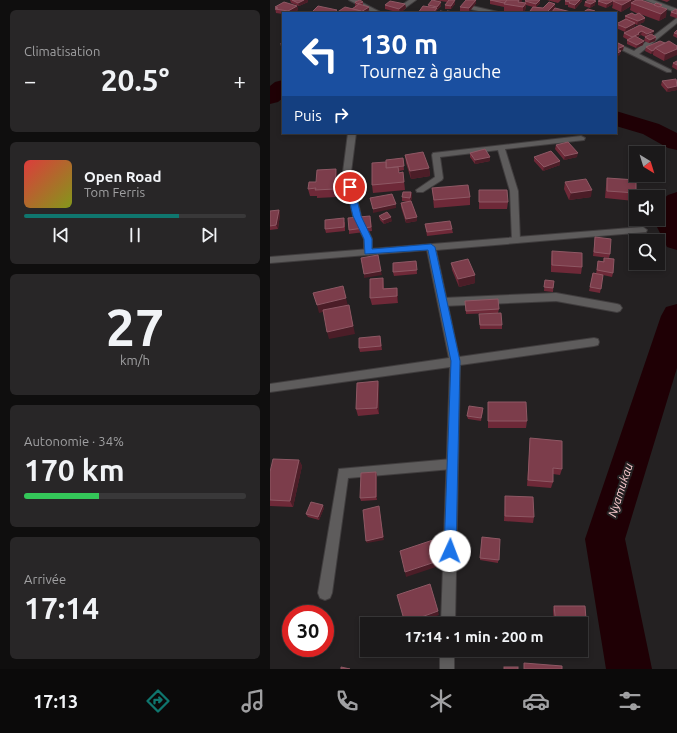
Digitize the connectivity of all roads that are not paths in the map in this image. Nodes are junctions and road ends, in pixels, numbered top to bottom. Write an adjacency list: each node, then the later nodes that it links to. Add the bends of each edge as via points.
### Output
1 (352, 0): 6 (street)
2 (413, 0): 7 (street)
3 (648, 0): 5 (street)
4 (474, 8): 8 (street)
5 (677, 11)
6 (377, 12)
7 (395, 12)
8 (492, 12)
9 (677, 20): 11 (street)
10 (617, 46): 11 (street)
11 (634, 55): 12 (street)
12 (669, 72)
13 (352, 134): 20 (street, via 346,172 357,216 368,239)
14 (581, 138): 15 (street)
15 (501, 147): 16 (street, via 436,155 439,178); 18 (street, via 514,191)
16 (420, 190)
17 (643, 230): 18 (street)
18 (516, 240): 19 (street)
19 (431, 247): 20 (street); 22 (street)
20 (368, 252): 21 (street)
21 (270, 260)
22 (443, 302): 23 (street, via 556,297); 25 (street)
23 (617, 308)
24 (594, 342): 25 (street)
25 (455, 361): 26 (street); 27 (street)
26 (270, 388)
27 (452, 464): 28 (street, via 343,472); 29 (street)
28 (325, 593)
29 (448, 617)
30 (447, 657): 31 (street)
31 (447, 669)

